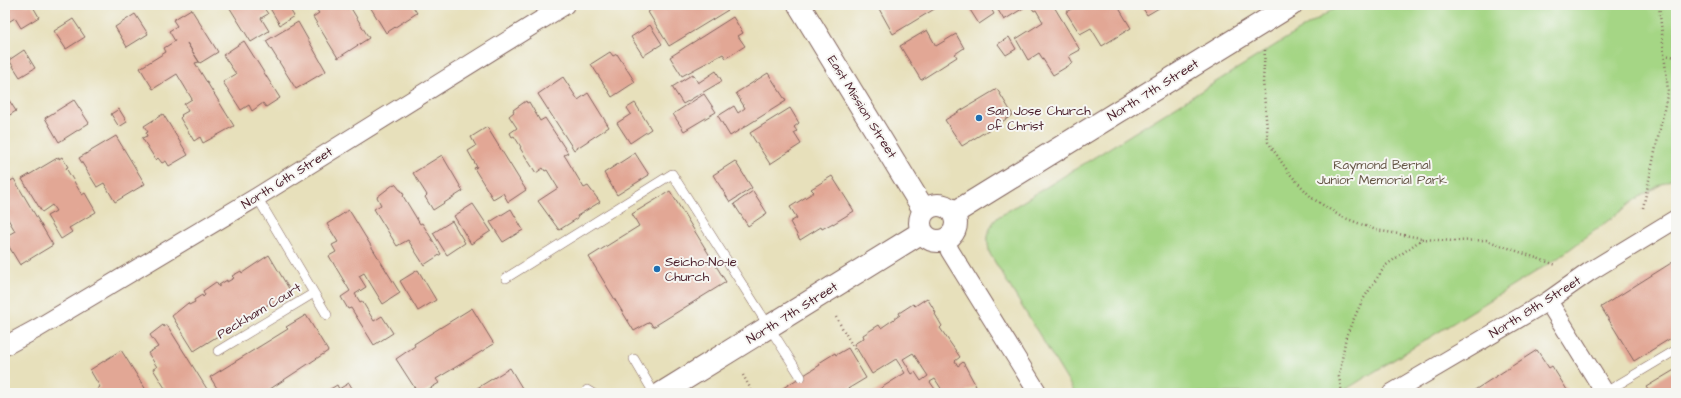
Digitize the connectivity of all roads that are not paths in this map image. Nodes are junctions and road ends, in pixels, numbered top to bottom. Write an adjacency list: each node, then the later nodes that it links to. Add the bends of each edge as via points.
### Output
1 (565, 5): 4 (street, North 6th Street)
2 (799, 5): 5 (street, East Mission Street)
3 (1291, 5): 6 (street, North 7th Street)
4 (257, 197): 11 (lane, Peckham Court); 15 (street, North 6th Street)
5 (924, 210): 6 (street, via 940,204); 8 (street, via 920,221)
6 (954, 213): 9 (street, via 954,232)
7 (1676, 218): 12 (street, North 8th Street, via 1589,272)
8 (922, 232): 9 (street, via 929,240); 14 (street, North 7th Street)
9 (945, 240): 22 (street)
10 (506, 278): 14 (lane, via 672,174)
11 (314, 293): 13 (lane, Peckham Court); 17 (lane, Peckham Court)
12 (1548, 301): 23 (street, North 8th Street); 24 (street)
13 (327, 315)
14 (769, 327): 19 (lane); 21 (street, North 7th Street)
15 (5, 346)
16 (1676, 350): 24 (lane)
17 (218, 351)
18 (634, 359): 20 (lane)
19 (801, 377)
20 (654, 393)
21 (662, 393)
22 (1038, 393)
23 (1392, 393)
24 (1604, 393)

